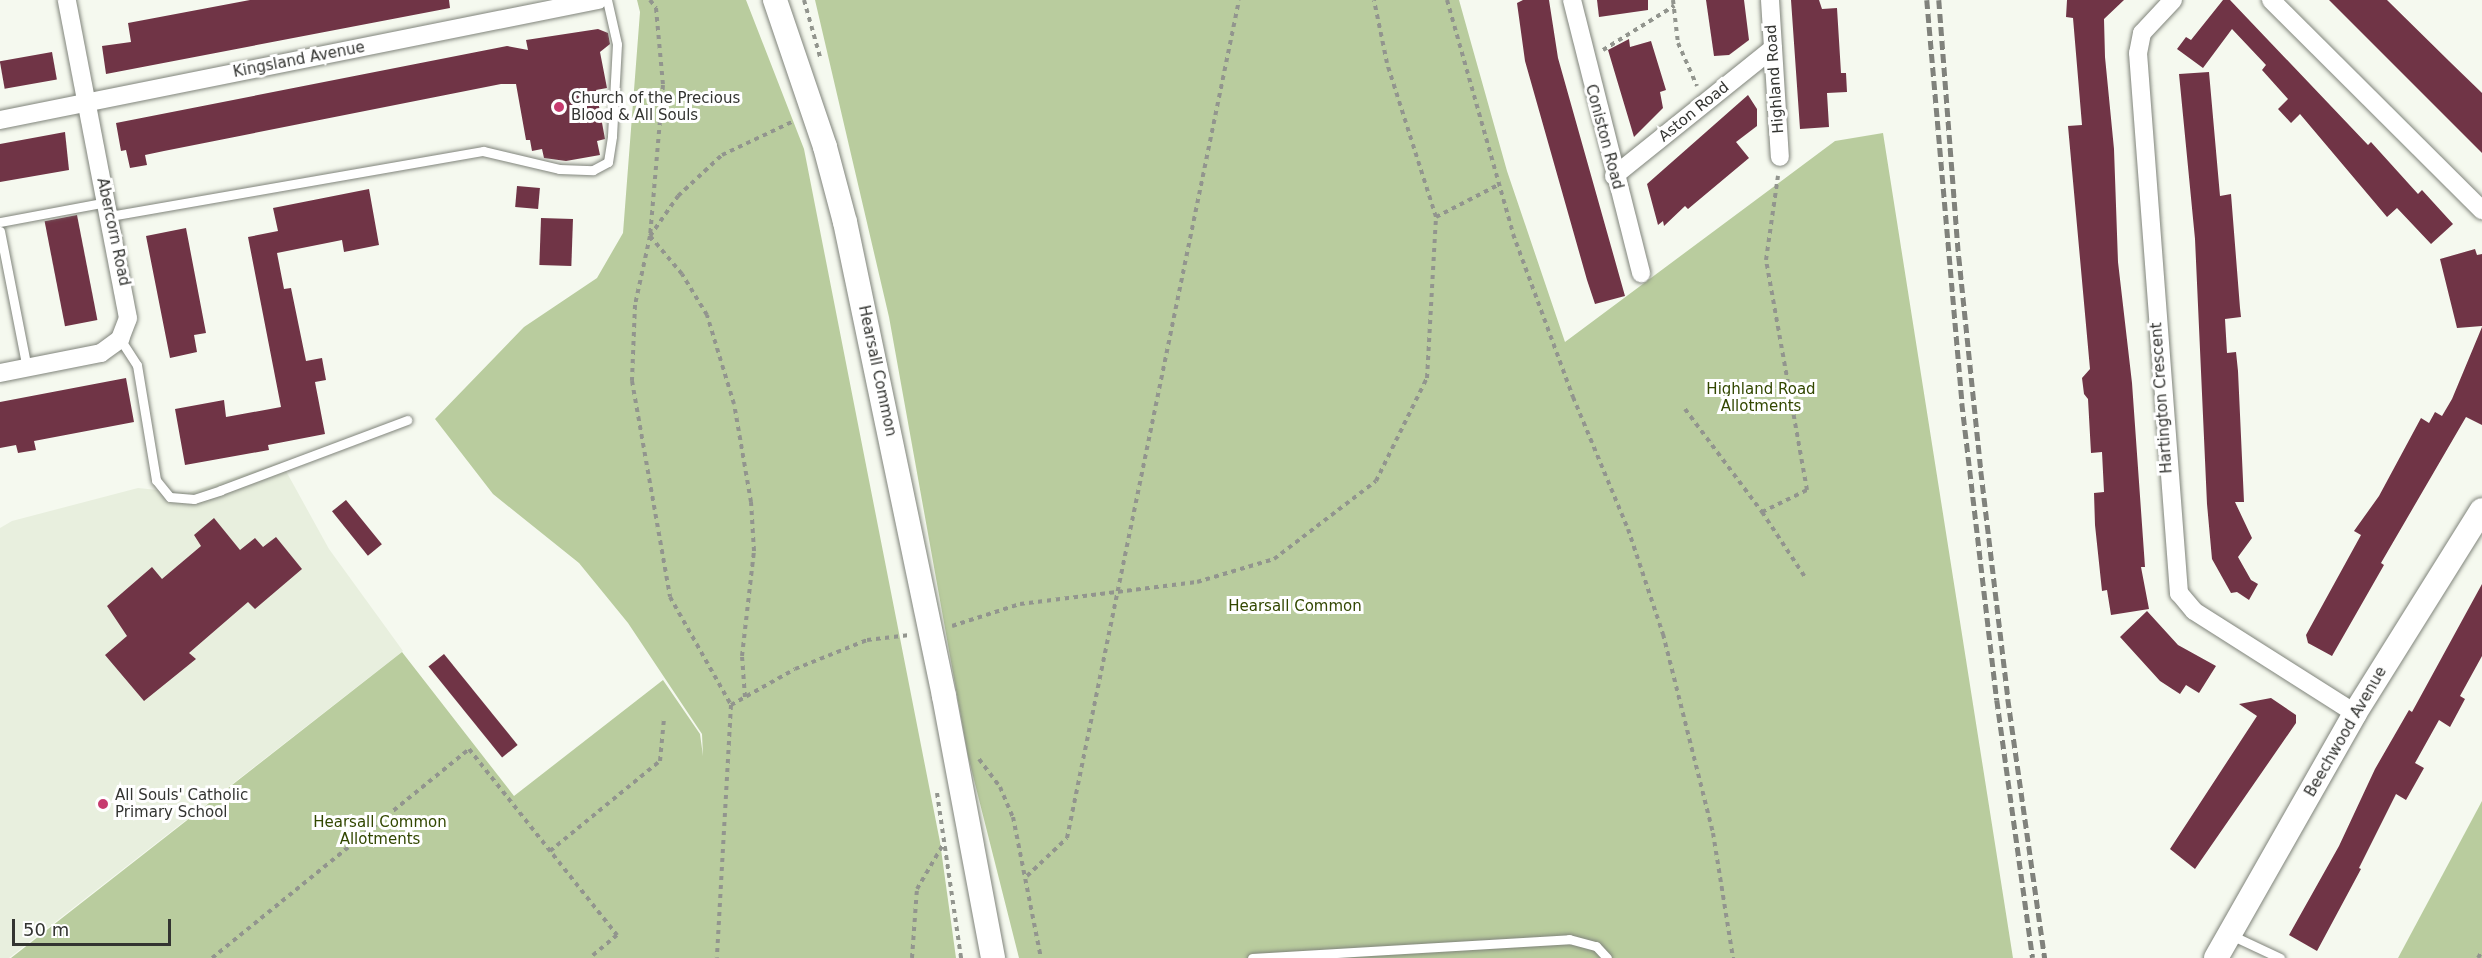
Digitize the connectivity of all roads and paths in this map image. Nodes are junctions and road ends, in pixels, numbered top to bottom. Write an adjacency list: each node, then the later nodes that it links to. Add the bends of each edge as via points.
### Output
1 (67, 0): 16 (street, Abercorn Road)
2 (598, 0): 16 (street, Kingsland Avenue)
3 (607, 0): 24 (lane, via 617,44 612,136 608,162 593,170 559,169 483,151)
4 (650, 0): 28 (path, via 656,8 663,85)
5 (775, 0): 18 (main road, Hearsall Common)
6 (1239, 0): 38 (path)
7 (1374, 0): 25 (path, via 1387,63)
8 (1447, 0): 22 (path)
9 (1572, 0): 15 (street, Coniston Road)
10 (1770, 0): 14 (street, Highland Road)
11 (2173, 0): 42 (street, Hartington Crescent, via 2142,33 2138,52 2178,593 2194,611)
12 (2271, 0): 23 (street)
13 (1674, 3): 15 (path); 17 (path, via 1678,43)
14 (1773, 48): 17 (street, Aston Road); 20 (street, Highland Road)
15 (1584, 62): 21 (street, Coniston Road)
16 (86, 103): 19 (street, Kingsland Avenue); 24 (street, Abercorn Road)
17 (1705, 103): 21 (street, Aston Road)
18 (815, 114): 28 (path, via 766,132 722,155 678,196); 39 (main road, Hearsall Common, via 845,222)
19 (0, 120)
20 (1780, 157): 36 (path, via 1766,260 1807,490)
21 (1614, 176): 29 (street, Coniston Road)
22 (1498, 185): 25 (path); 58 (path, via 1573,397 1628,529 1664,634 1713,833)
23 (2479, 202)
24 (108, 209): 26 (lane); 30 (street, Abercorn Road, via 128,306)
25 (1436, 217): 38 (path, via 1427,378 1376,481 1274,559 1197,582)
26 (0, 222)
27 (0, 231): 31 (lane)
28 (650, 236): 40 (path, via 682,274 707,315 734,404 752,502 754,551 742,656); 41 (path, via 635,305 632,381 643,457 670,597)
29 (1641, 273)
30 (120, 339): 31 (street, via 90,357); 34 (lane, via 137,365 156,480 170,497 194,499)
31 (27, 368): 32 (street)
32 (0, 373)
33 (1685, 410): 36 (path)
34 (407, 420)
35 (2482, 510): 42 (main road, Beechwood Avenue)
36 (1762, 512): 37 (path)
37 (1805, 577)
38 (1118, 594): 39 (path, via 1020,604); 55 (path, via 1067,838 1026,877)
39 (931, 632): 40 (path, via 867,640 795,669); 46 (main road, Hearsall Common)
40 (745, 697): 41 (path)
41 (731, 705): 51 (path)
42 (2355, 713): 47 (main road, Beechwood Avenue)
43 (664, 719): 45 (path, via 660,761)
44 (945, 842): 52 (path, via 917,890)
45 (550, 851): 49 (path, via 469,749); 50 (path, via 617,935)
46 (988, 926): 53 (main road); 54 (main road)
47 (2231, 935): 59 (main road, Beechwood Avenue); 60 (lane)
48 (2482, 951): 61 (path)
49 (212, 958)
50 (590, 958)
51 (717, 958)
52 (912, 958)
53 (993, 958)
54 (1003, 958)
55 (1041, 958)
56 (1251, 958): 57 (lane, via 1569,939 1596,946)
57 (1607, 958)
58 (1733, 958)
59 (2216, 958)
60 (2280, 958)
61 (2478, 958)

